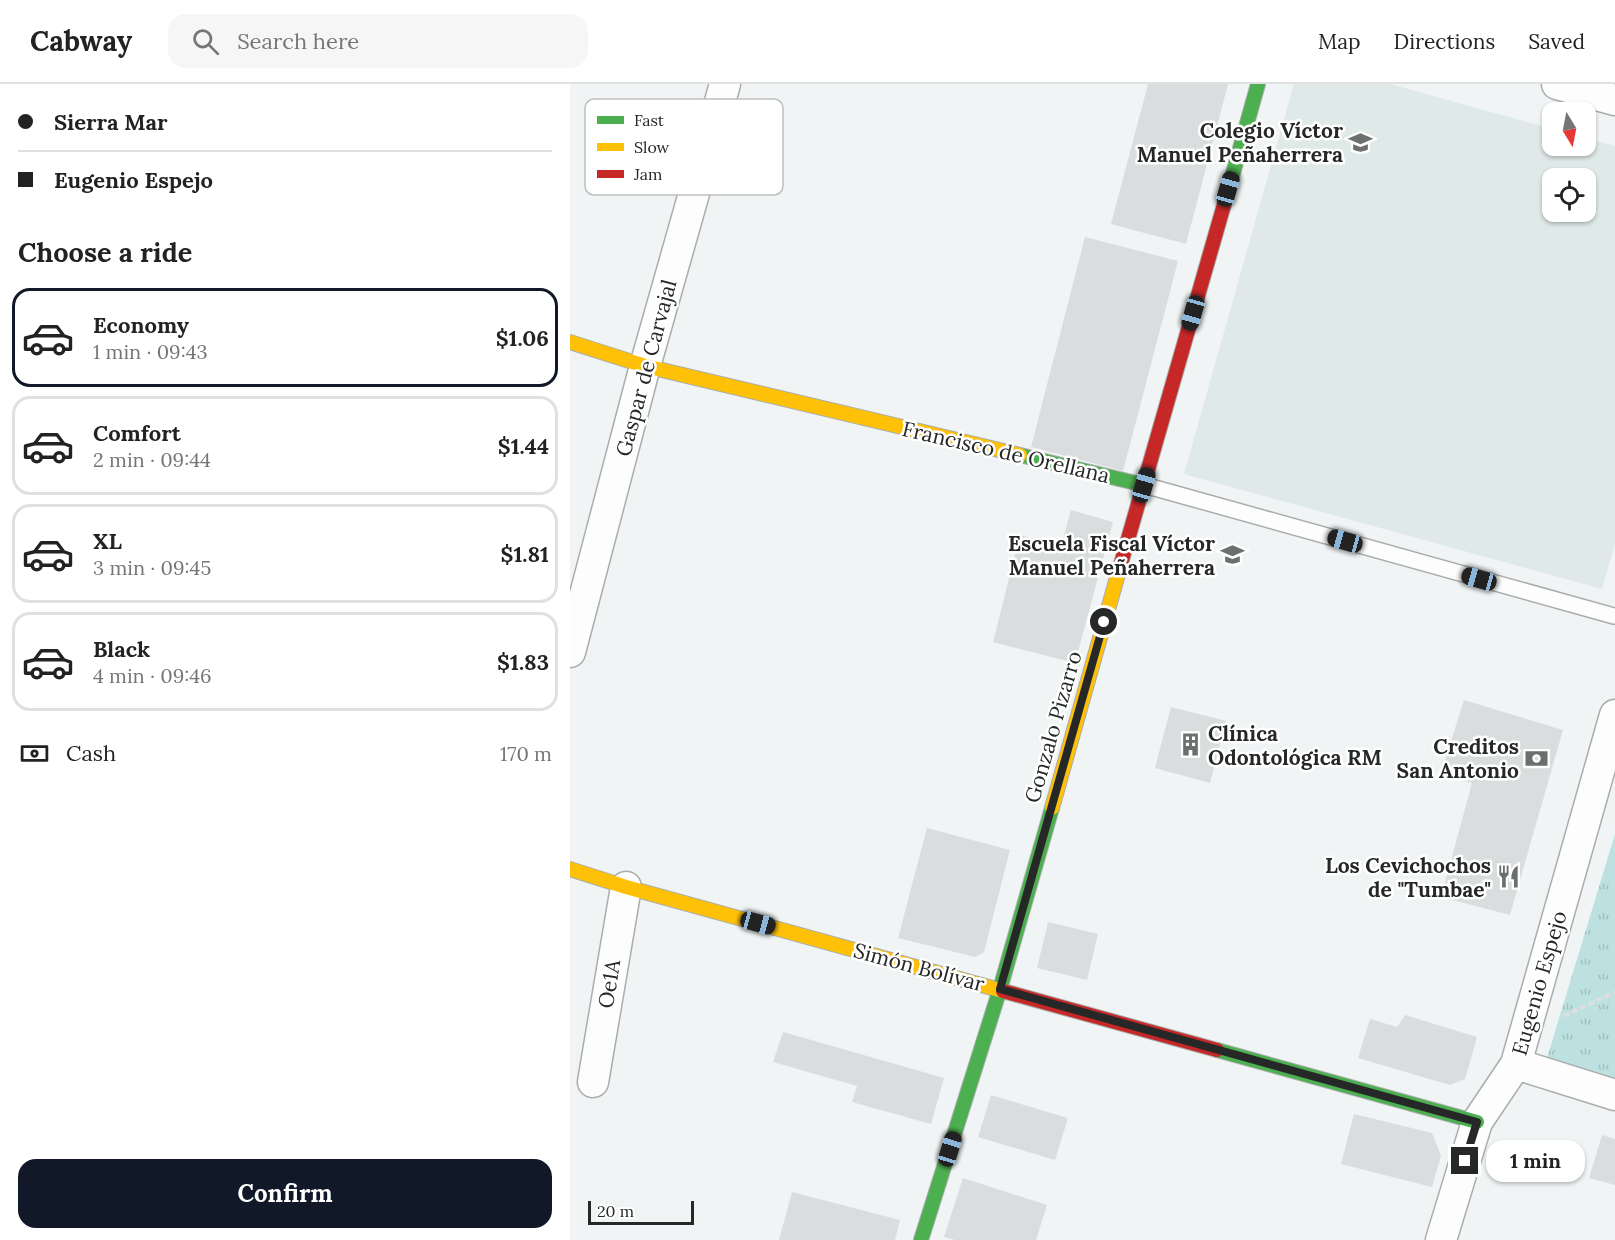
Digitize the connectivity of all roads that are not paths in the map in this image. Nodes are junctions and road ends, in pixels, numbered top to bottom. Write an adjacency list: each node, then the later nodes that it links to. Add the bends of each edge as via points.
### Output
1 (725, 84): 4 (street, Gaspar de Carvajal)
2 (1258, 84): 9 (street, Gonzalo Pizarro)
3 (1557, 84): 5 (street)
4 (721, 99)
5 (1615, 100)
6 (694, 195): 8 (street, Gaspar de Carvajal)
7 (570, 342): 8 (street, Francisco de Orellana)
8 (645, 366): 9 (street, Francisco de Orellana); 11 (street, Gaspar de Carvajal)
9 (1144, 485): 10 (lane, Francisco de Orellana); 15 (street, Gonzalo Pizarro)
10 (1614, 616)
11 (570, 652)
12 (1615, 715): 16 (street, Eugenio Espejo)
13 (570, 869): 14 (street, Simón Bolívar)
14 (626, 887): 15 (street, Simón Bolívar); 17 (street, Oe1A)
15 (1000, 989): 19 (street, Simón Bolívar); 20 (street, Gonzalo Pizarro)
16 (1516, 1064): 18 (street); 19 (street, Eugenio Espejo)
17 (593, 1082)
18 (1615, 1095)
19 (1477, 1122): 21 (street, Eugenio Espejo)
20 (921, 1240)
21 (1441, 1240)

